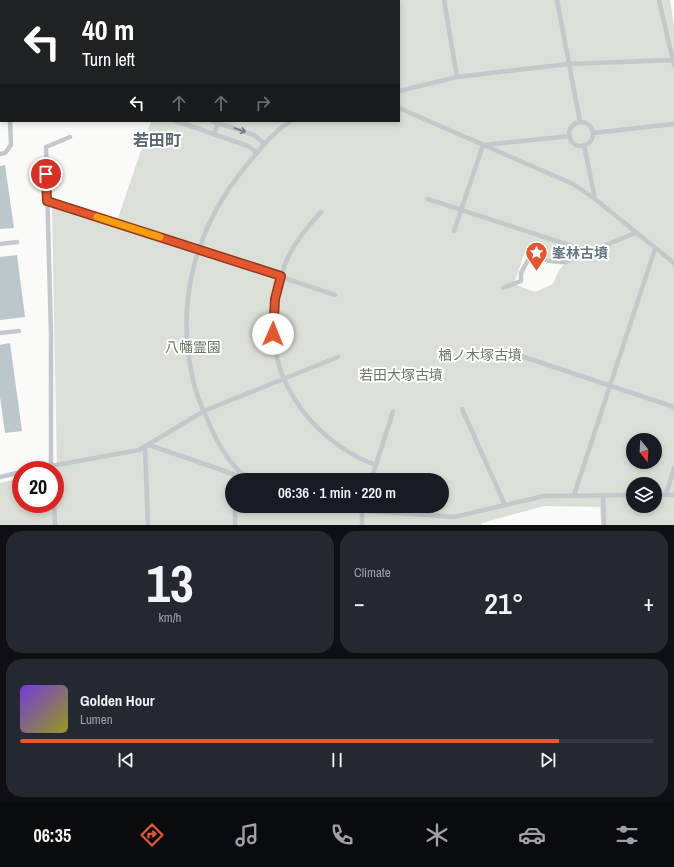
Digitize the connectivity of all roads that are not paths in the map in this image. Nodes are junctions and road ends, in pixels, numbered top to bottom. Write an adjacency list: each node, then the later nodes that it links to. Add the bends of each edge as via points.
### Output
1 (444, 0): 6 (lane)
2 (557, 0): 5 (lane)
3 (659, 0): 4 (lane)
4 (674, 63): 5 (lane)
5 (568, 64): 6 (lane); 13 (lane)
6 (457, 77): 7 (lane)
7 (400, 91)
8 (400, 108): 20 (lane)
9 (10, 122): 23 (lane, via 11,145 5,153)
10 (179, 122): 16 (lane)
11 (219, 122): 16 (lane); 19 (lane, one-way to 19, via 254,135)
12 (290, 122): 19 (lane)
13 (580, 122): 15 (lane, via 588,124); 18 (lane, via 572,126)
14 (674, 124): 15 (lane)
15 (593, 133): 21 (lane, via 591,141)
16 (214, 134): 22 (lane, via 248,146)
17 (70, 136): 26 (lane, via 46,147)
18 (570, 136): 20 (lane); 21 (lane, via 574,143)
19 (265, 144): 22 (lane)
20 (483, 145): 25 (lane, via 573,184); 27 (lane)
21 (584, 145): 25 (lane)
22 (257, 153): 33 (lane, via 223,196)
23 (0, 154)
24 (428, 199): 27 (lane)
25 (595, 199): 30 (lane)
26 (47, 201): 33 (lane); 51 (lane)
27 (462, 209): 29 (lane); 35 (lane)
28 (321, 212): 37 (lane, via 289,254)
29 (454, 231)
30 (636, 233): 34 (lane); 35 (lane)
31 (17, 242): 32 (lane)
32 (0, 244)
33 (198, 249): 37 (lane); 48 (lane, via 188,289 186,338 194,384)
34 (655, 249): 36 (lane); 45 (lane)
35 (590, 252): 38 (lane, via 565,262 554,263 536,258 528,260 521,273 521,281)
36 (674, 263)
37 (281, 276): 39 (lane); 44 (lane, via 275,299 273,326 274,349)
38 (503, 288)
39 (335, 294)
40 (19, 331): 41 (lane)
41 (0, 333)
42 (515, 354): 45 (lane)
43 (338, 357): 44 (lane)
44 (283, 379): 48 (lane); 53 (lane, via 296,401 325,435 348,453)
45 (610, 385): 46 (lane); 65 (lane)
46 (674, 407)
47 (462, 409): 66 (lane)
48 (204, 411): 50 (lane); 56 (lane, via 218,441)
49 (393, 412): 53 (lane)
50 (147, 446): 52 (lane, via 139,450); 55 (lane); 72 (lane)
51 (51, 461)
52 (64, 465)
53 (376, 465): 57 (lane)
54 (674, 468): 63 (lane)
55 (233, 473)
56 (241, 473)
57 (373, 473)
58 (12, 474): 59 (lane)
59 (0, 477)
60 (603, 495): 61 (lane); 65 (lane); 75 (lane)
61 (626, 495)
62 (662, 495): 63 (lane)
63 (666, 495): 64 (lane)
64 (674, 495)
65 (574, 496): 66 (lane, via 544,496)
66 (505, 505): 70 (lane, via 454,517)
67 (54, 513): 71 (lane)
68 (235, 513): 73 (lane)
69 (362, 513): 74 (lane)
70 (413, 513)
71 (55, 525)
72 (148, 525)
73 (235, 525)
74 (362, 525)
75 (604, 525)

